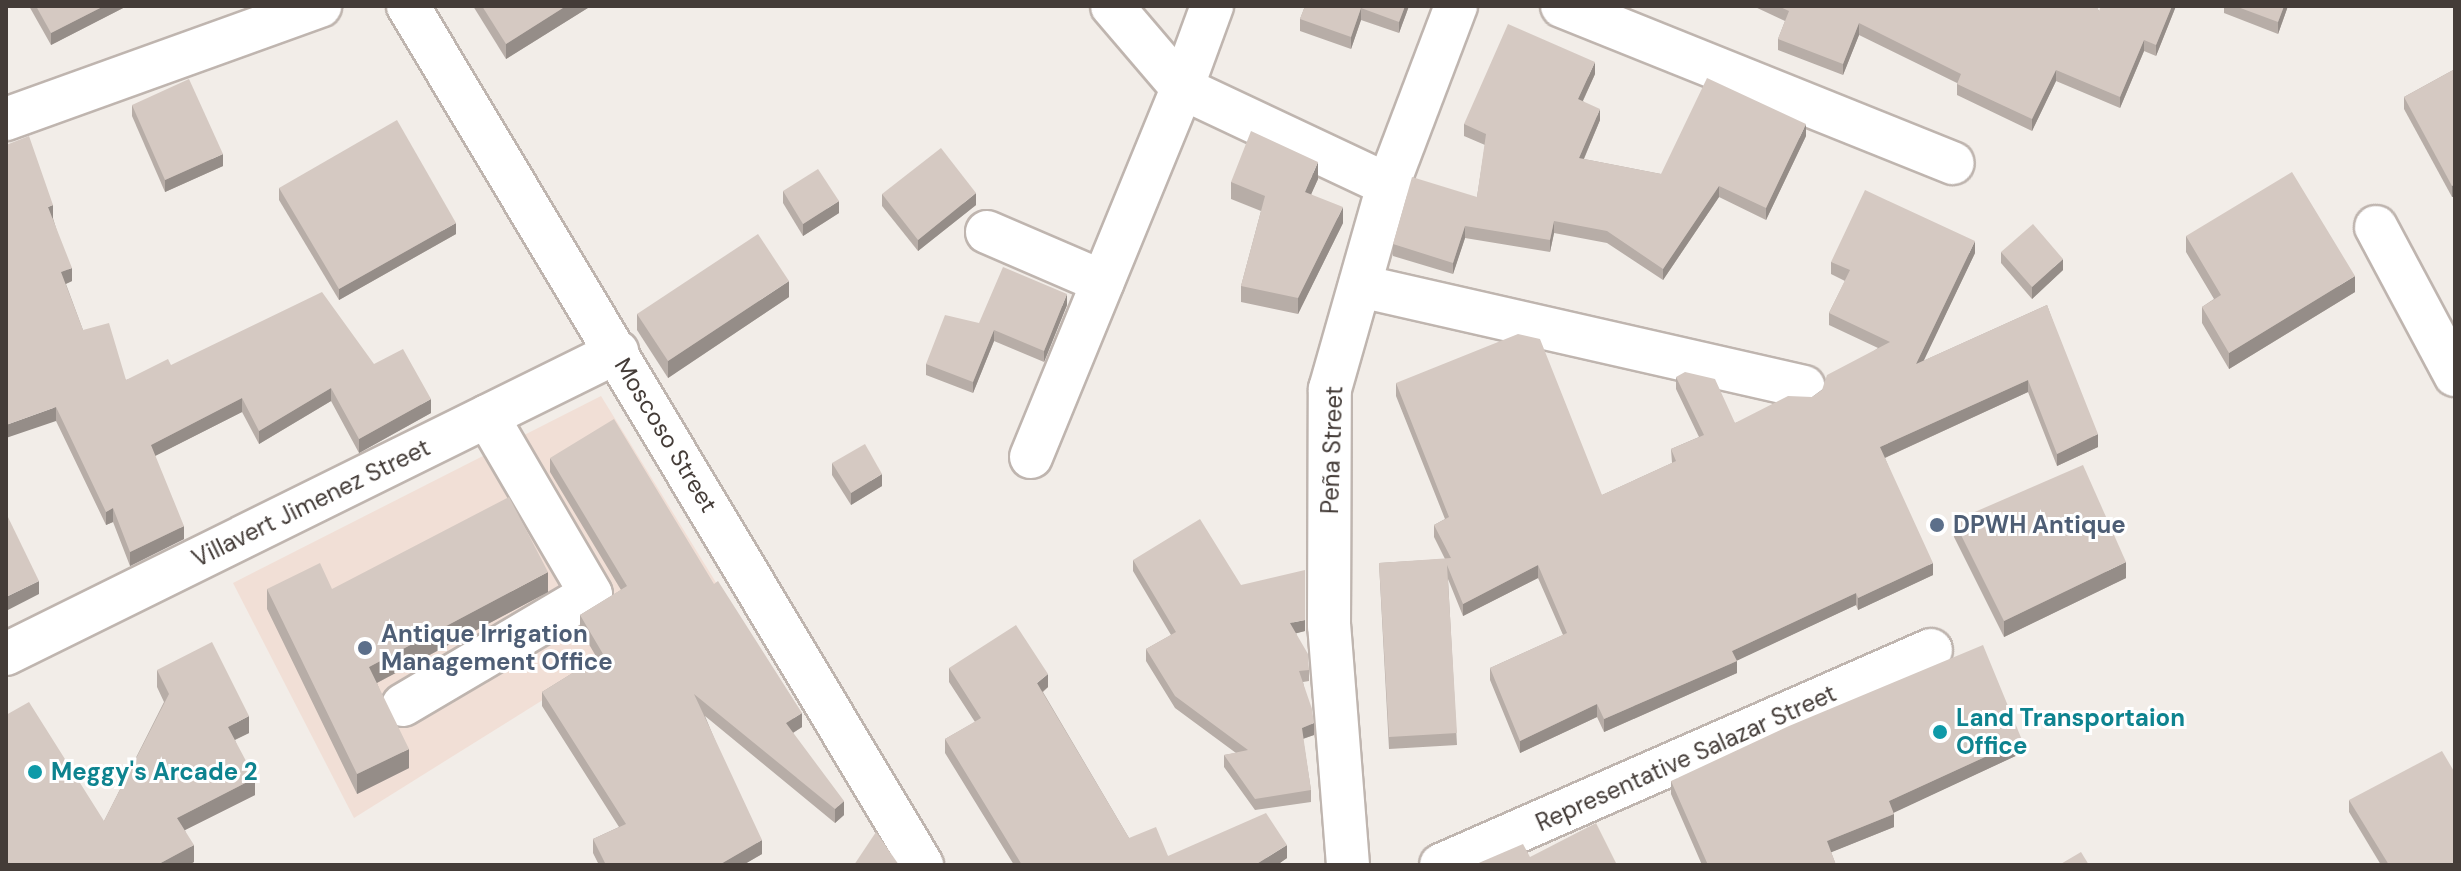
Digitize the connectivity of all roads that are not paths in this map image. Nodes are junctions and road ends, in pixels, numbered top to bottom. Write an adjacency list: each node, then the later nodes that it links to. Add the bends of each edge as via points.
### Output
1 (320, 6): 8 (street)
2 (408, 6): 15 (street, Moscoso Street)
3 (1112, 6): 7 (street)
4 (1212, 6): 7 (street)
5 (1456, 6): 10 (street, Peña Street)
6 (1562, 6): 9 (street)
7 (1182, 88): 10 (street); 13 (street)
8 (6, 119)
9 (1953, 163)
10 (1388, 185): 14 (street, Peña Street)
11 (2376, 227): 16 (street)
12 (987, 232): 13 (street)
13 (1103, 282): 19 (street)
14 (1360, 286): 17 (street); 24 (street, Peña Street, via 1330,389 1329,626)
15 (617, 352): 18 (street, Villavert Jimenez Street); 23 (street, Moscoso Street)
16 (2455, 375)
17 (1804, 387)
18 (487, 416): 21 (street, Villavert Jimenez Street); 22 (street, via 591,594)
19 (1031, 457)
20 (1931, 650): 25 (street, Representative Salazar Street)
21 (6, 654)
22 (403, 705)
23 (922, 865)
24 (1348, 865)
25 (1441, 865)

